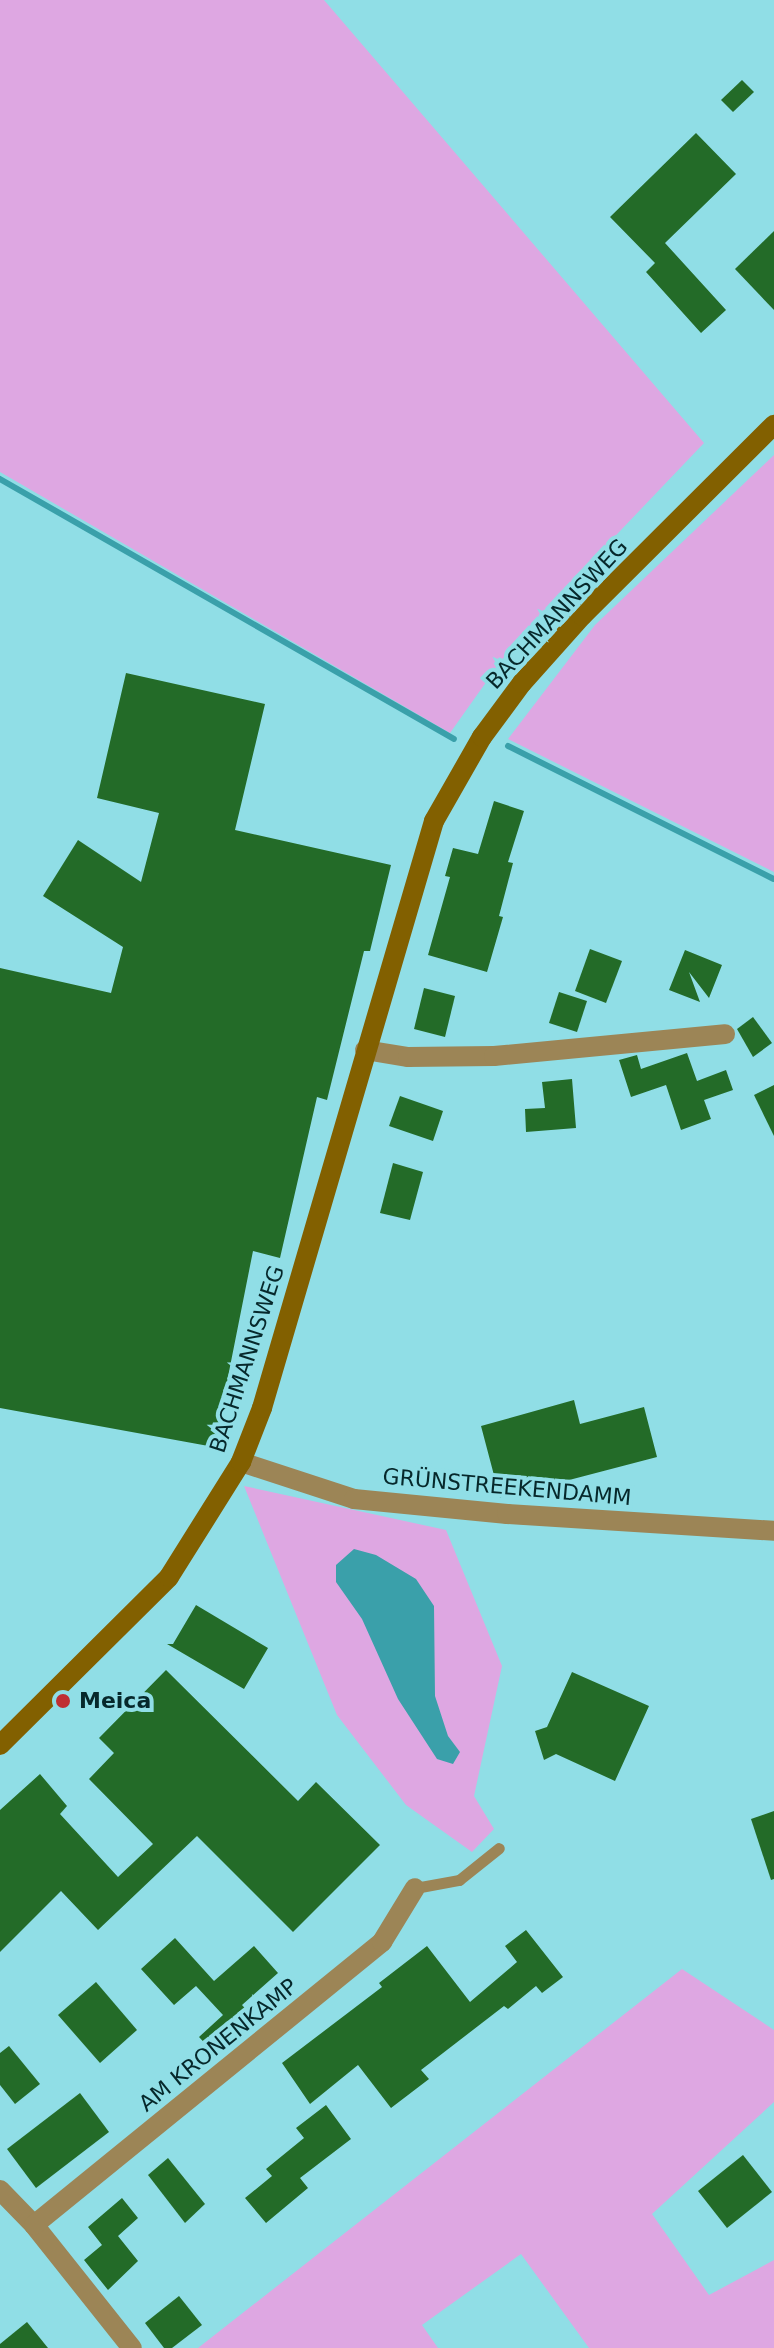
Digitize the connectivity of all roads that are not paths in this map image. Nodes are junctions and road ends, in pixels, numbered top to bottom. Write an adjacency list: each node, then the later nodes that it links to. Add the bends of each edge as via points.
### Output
1 (774, 425): 3 (street, BACHMANNSWEG, via 582,616 482,737 434,821)
2 (725, 1034): 3 (street, via 494,1056 408,1057)
3 (365, 1050): 4 (street, BACHMANNSWEG, via 262,1408)
4 (241, 1462): 5 (street, GRÜNSTREEKENDAMM, via 354,1499); 6 (street, BACHMANNSWEG, via 169,1577)
5 (774, 1531)
6 (0, 1745)
7 (499, 1848): 8 (lane, via 459,1880)
8 (415, 1888): 10 (street, AM KRONENKAMP, via 382,1942)
9 (0, 2190): 10 (street)
10 (34, 2225): 11 (street)
11 (132, 2348)

